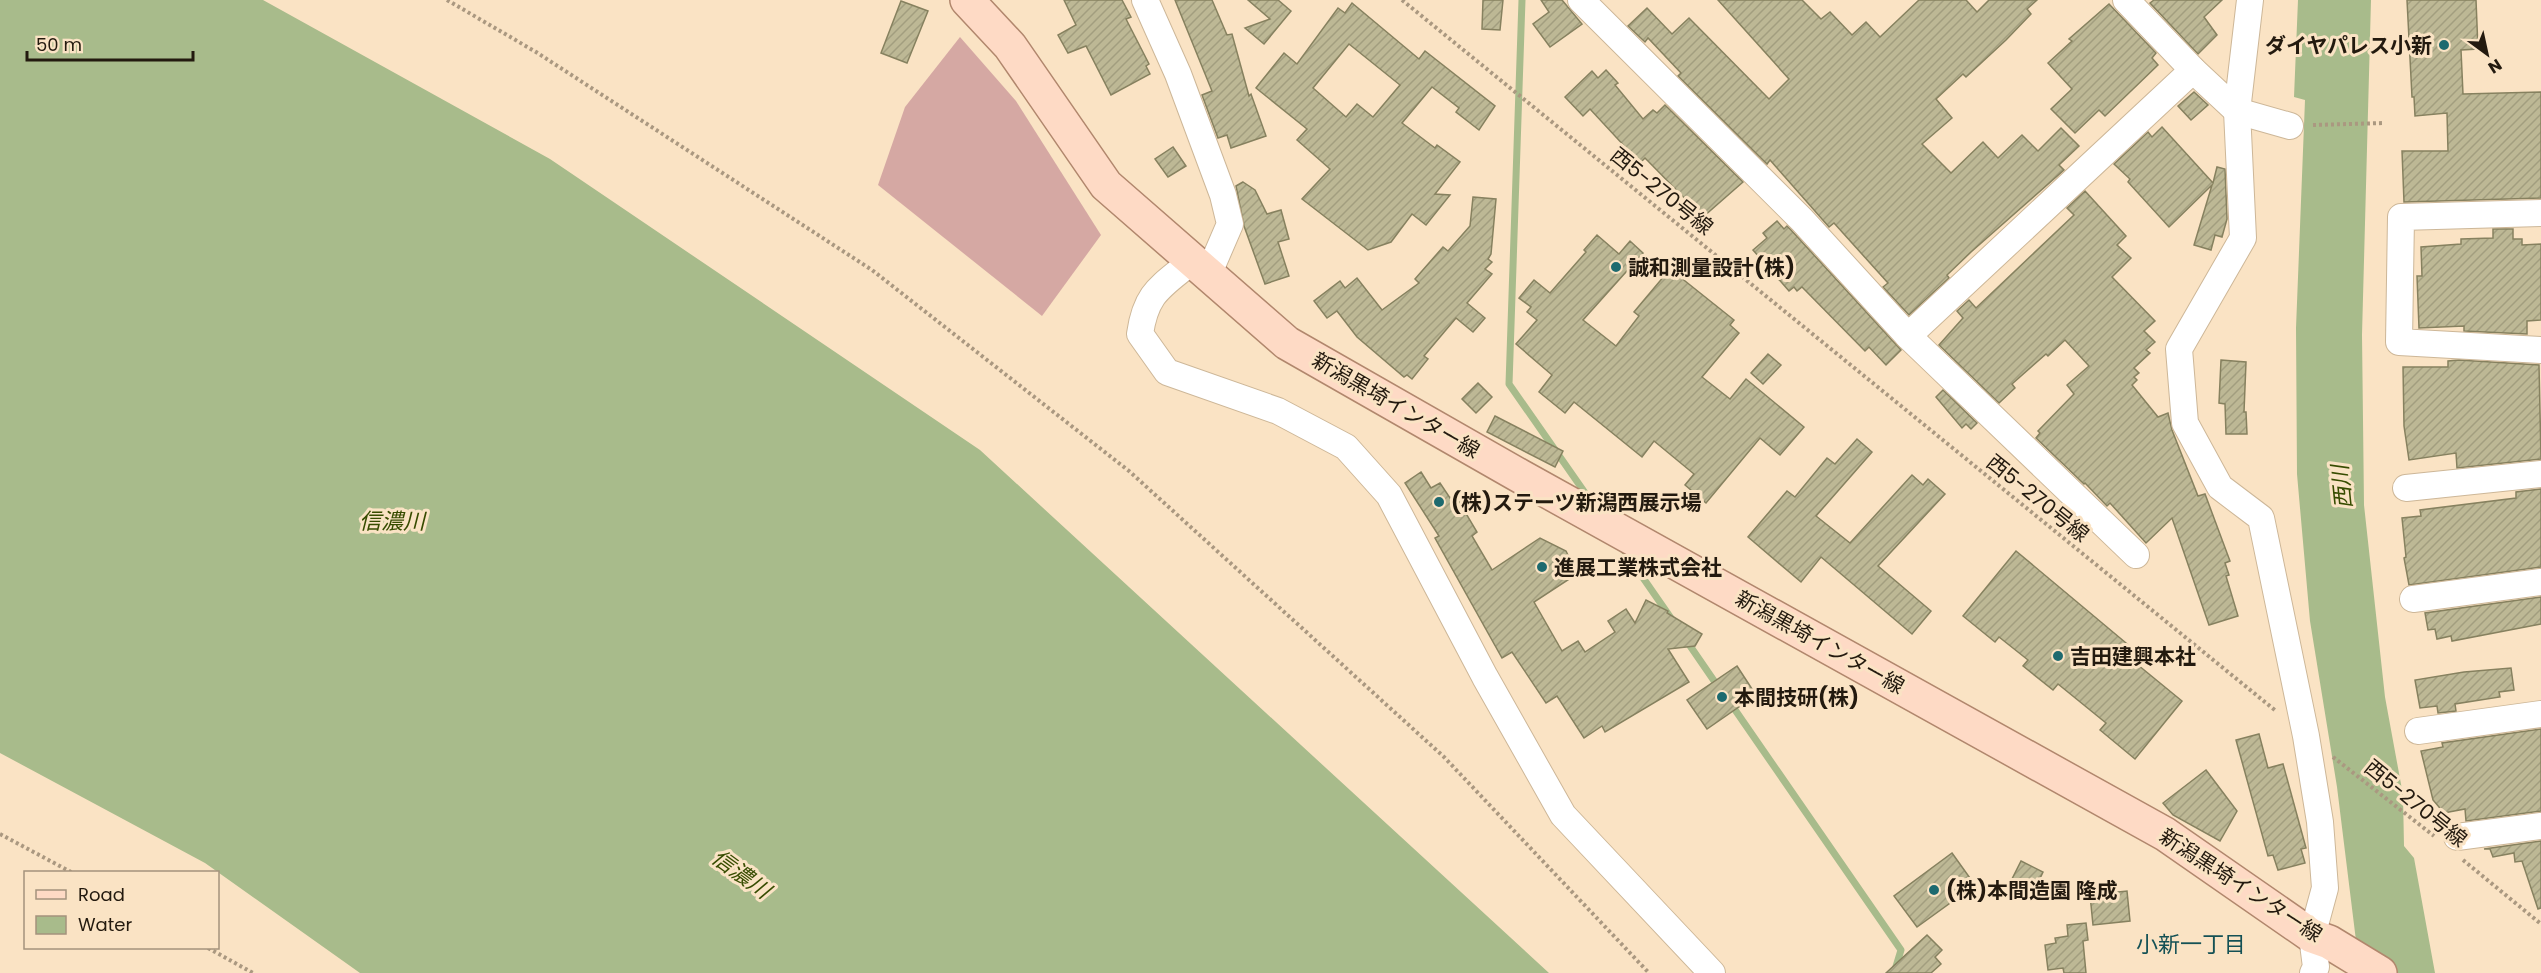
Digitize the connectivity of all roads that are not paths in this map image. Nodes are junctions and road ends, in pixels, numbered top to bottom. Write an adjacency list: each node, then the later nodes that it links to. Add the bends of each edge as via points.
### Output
1 (967, 0): 10 (main road, 新潟黒埼インター線, via 1010,46 1106,185)
2 (1145, 0): 10 (street, via 1178,74 1230,224)
3 (1581, 0): 11 (street, via 1802,220)
4 (2126, 0): 6 (street)
5 (2250, 0): 7 (street)
6 (2193, 70): 7 (street); 11 (street)
7 (2237, 111): 8 (street); 22 (street, via 2243,238 2179,349 2185,423 2220,487 2261,518 2320,822 2325,888)
8 (2290, 126)
9 (2541, 213): 12 (street, via 2401,217 2399,342)
10 (1200, 268): 22 (main road, 新潟黒埼インター線, via 1287,343 2165,834); 23 (street, via 1152,294 1143,315 1140,334 1167,372 1278,411 1346,447 1389,495 1563,815)
11 (1908, 336): 15 (street)
12 (2541, 350)
13 (2541, 474): 14 (street)
14 (2406, 488)
15 (2136, 555)
16 (2541, 582): 17 (street)
17 (2413, 599)
18 (2541, 714): 19 (street)
19 (2418, 731)
20 (2541, 826): 21 (street)
21 (2452, 845)
22 (2321, 939): 24 (street); 25 (main road, 新潟黒埼インター線)
23 (1712, 973)
24 (2313, 973)
25 (2380, 973)

